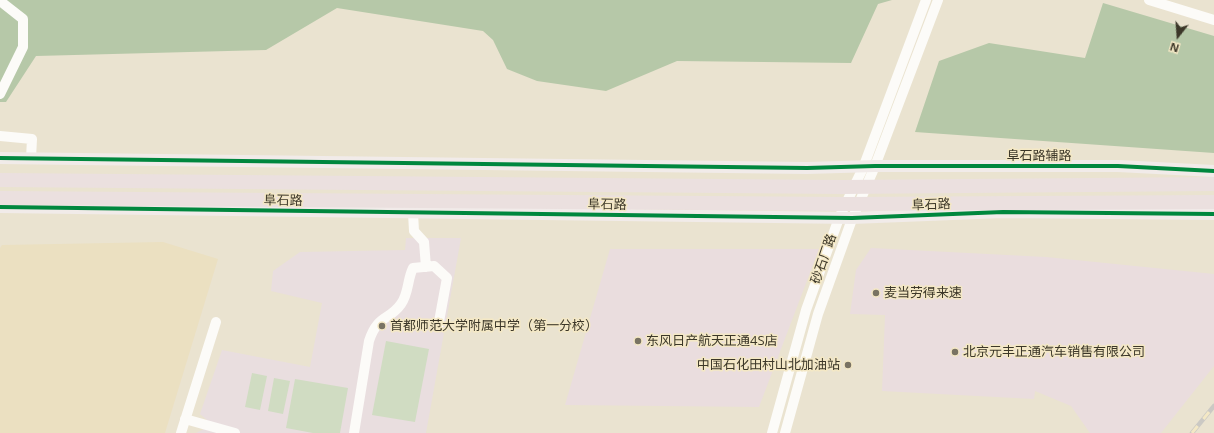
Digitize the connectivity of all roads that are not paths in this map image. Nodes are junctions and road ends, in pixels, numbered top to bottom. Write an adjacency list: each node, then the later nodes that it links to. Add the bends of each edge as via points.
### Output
1 (926, 0): 10 (street, 砂石厂路)
2 (938, 0): 10 (street, 砂石厂路)
3 (1149, 0): 5 (street)
4 (0, 1): 6 (street, via 23,19 22,47)
5 (1214, 20)
6 (0, 94)
7 (0, 136): 9 (street, via 32,139)
8 (0, 158): 9 (main road)
9 (31, 158): 10 (main road)
10 (869, 167): 11 (main road, 阜石路辅路, via 1118,166); 19 (street, 砂石厂路); 20 (street, 砂石厂路)
11 (1214, 171)
12 (0, 180): 13 (highway, 阜石路, via 834,187)
13 (1214, 184)
14 (0, 198): 15 (highway, 阜石路, via 837,204)
15 (1214, 202)
16 (0, 208): 17 (main road, 阜石路)
17 (413, 213): 19 (main road, 阜石路); 21 (street, via 414,231 424,242)
18 (1214, 214): 20 (main road, 阜石路, via 1003,212)
19 (839, 218): 20 (main road, 阜石路); 29 (street, 砂石厂路, via 806,310)
20 (852, 218): 30 (street, 砂石厂路, via 818,314)
21 (426, 267): 23 (street, via 434,266 447,278); 28 (street, via 413,268 407,294 401,305 373,328)
22 (216, 322): 24 (street)
23 (438, 327)
24 (185, 419): 25 (street); 26 (street)
25 (212, 430): 27 (street)
26 (181, 433)
27 (234, 433)
28 (354, 433)
29 (772, 433)
30 (785, 433)

